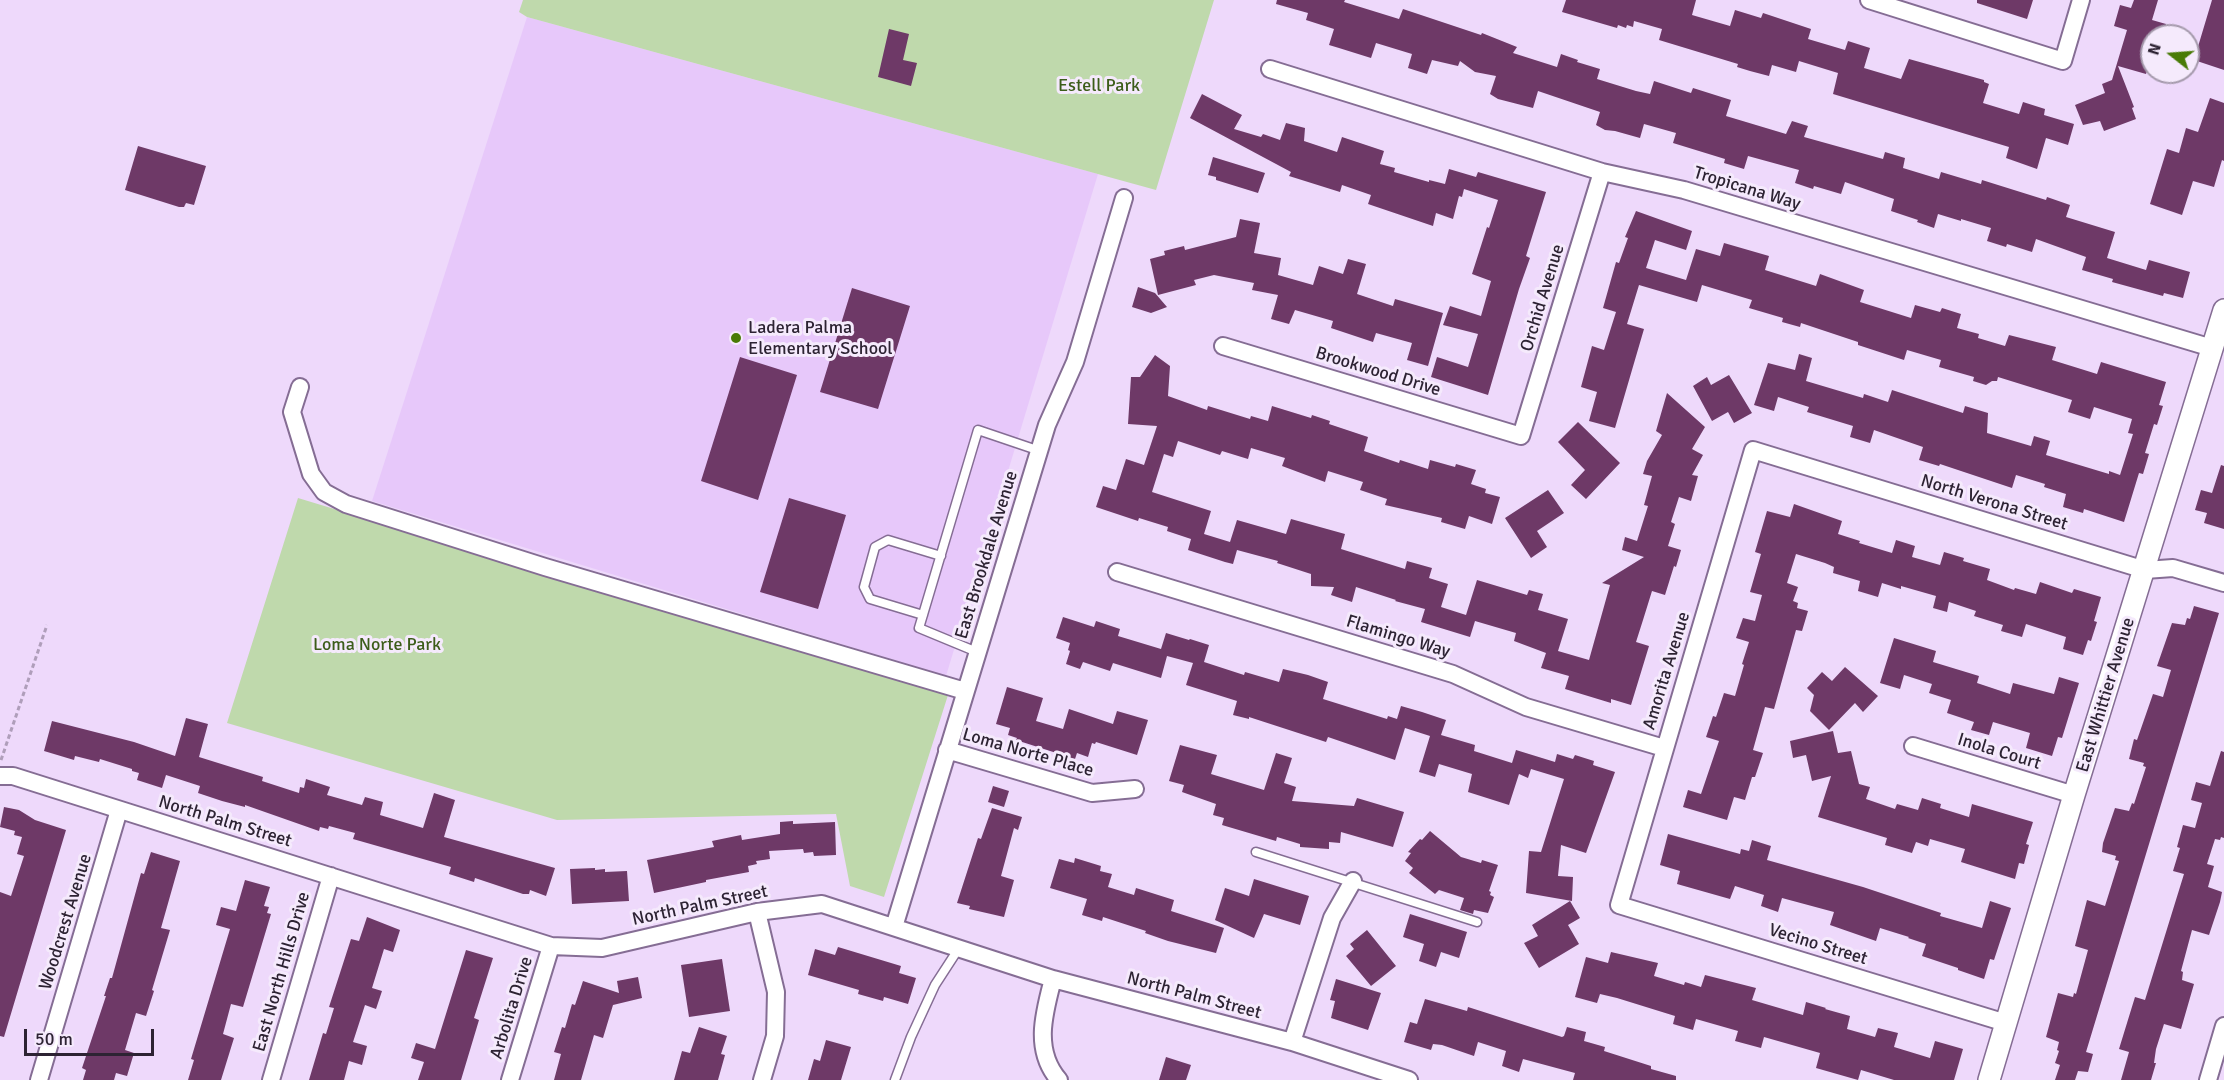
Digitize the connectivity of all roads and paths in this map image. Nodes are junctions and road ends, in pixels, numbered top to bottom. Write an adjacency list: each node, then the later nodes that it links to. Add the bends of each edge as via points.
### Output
1 (1869, 0): 2 (street, via 2063,61)
2 (2081, 0)
3 (1270, 69): 4 (street, Tropicana Way)
4 (1602, 172): 8 (street, Tropicana Way, via 1684,190); 10 (street, Orchid Avenue)
5 (1125, 198): 12 (street, East Brookdale Avenue, via 1075,362 1047,425)
6 (2224, 310): 8 (street, East Whittier Avenue)
7 (1223, 346): 10 (street, Brookwood Drive)
8 (2212, 348): 14 (street, East Whittier Avenue)
9 (300, 387): 20 (street, via 292,412 310,474 324,492 346,504)
10 (1521, 436)
11 (1753, 450): 14 (street, North Verona Street); 22 (street, Amorita Avenue)
12 (1040, 451): 13 (lane, via 978,430); 19 (street, East Brookdale Avenue)
13 (941, 556): 17 (lane); 17 (lane, via 888,540 875,547 864,587 870,599)
14 (2145, 570): 16 (street, North Verona Street, via 2173,568); 27 (street, East Whittier Avenue)
15 (1117, 572): 22 (street, Flamingo Way, via 1453,675 1526,707)
16 (2224, 583)
17 (923, 615): 19 (lane, via 919,628)
18 (47, 625): 24 (path)
19 (977, 652): 20 (street, East Brookdale Avenue)
20 (964, 691): 23 (street, East Brookdale Avenue)
21 (1913, 746): 27 (street, Inola Court)
22 (1664, 748): 32 (street, Amorita Avenue)
23 (947, 750): 26 (street, Loma Norte Place, via 1092,793); 35 (street, East Brookdale Avenue)
24 (0, 762)
25 (0, 776): 28 (street, North Palm Street, via 14,776)
26 (1135, 789)
27 (2074, 795): 39 (street, East Whittier Avenue)
28 (119, 810): 30 (street, North Palm Street); 42 (street, Woodcrest Avenue)
29 (1257, 852): 31 (lane)
30 (331, 876): 36 (street, North Palm Street); 43 (street, East North Hills Drive)
31 (1353, 881): 34 (lane); 41 (street, via 1332,918)
32 (1619, 905): 39 (street, Vecino Street)
33 (757, 912): 35 (street, North Palm Street, via 822,904); 36 (street, North Palm Street, via 602,948); 45 (street, via 776,992 775,1036)
34 (1477, 922)
35 (894, 927): 37 (street, North Palm Street)
36 (551, 946): 44 (street, Arbolita Drive)
37 (959, 948): 38 (street, North Palm Street); 46 (lane, via 935,985)
38 (1053, 979): 41 (street, North Palm Street); 47 (street, via 1044,1011 1042,1039 1050,1070)
39 (2006, 1023): 49 (street, East Whittier Avenue)
40 (2224, 1026): 50 (street)
41 (1292, 1042): 48 (street, North Palm Street)
42 (39, 1080)
43 (271, 1080)
44 (510, 1080)
45 (762, 1080)
46 (895, 1080)
47 (1059, 1080)
48 (1409, 1080)
49 (1989, 1080)
50 (2208, 1080)

